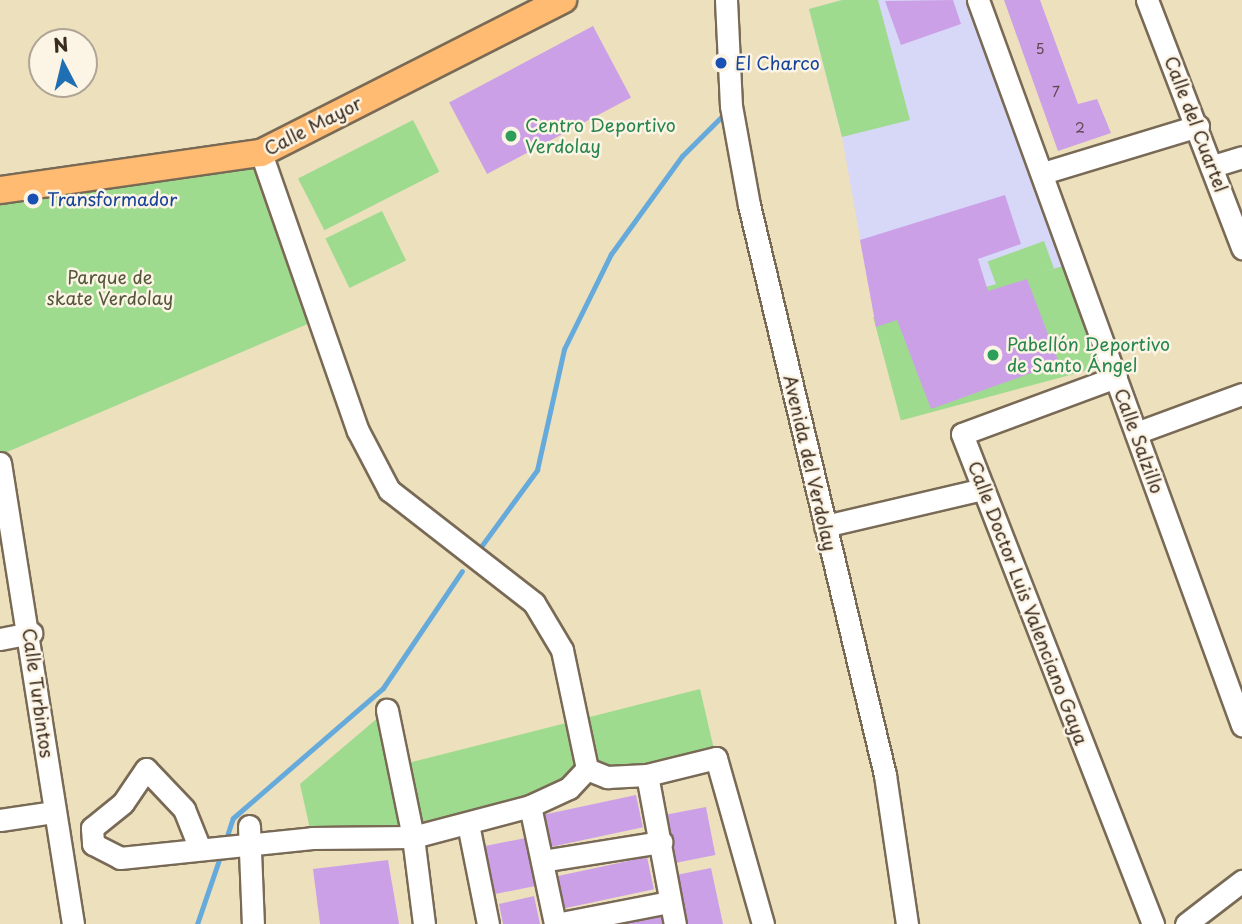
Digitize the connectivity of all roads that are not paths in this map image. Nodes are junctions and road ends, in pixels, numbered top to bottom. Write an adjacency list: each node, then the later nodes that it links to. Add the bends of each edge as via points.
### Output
1 (563, 0): 6 (main road, Calle Mayor)
2 (726, 0): 17 (street, Avenida del Verdolay, via 731,106)
3 (978, 0): 9 (street, Calle Salzillo)
4 (1147, 0): 5 (street, Calle del Cuartel)
5 (1198, 126): 8 (street, Calle del Cuartel); 9 (street)
6 (261, 153): 10 (main road, Calle Mayor); 22 (street, via 358,431 389,489 445,539 534,603 562,650)
7 (1242, 157): 8 (street)
8 (1213, 166): 11 (street, Calle del Cuartel)
9 (1044, 173): 12 (street, Calle Salzillo)
10 (0, 190)
11 (1242, 248)
12 (1115, 377): 14 (street, Calle Salzillo); 16 (street, Calle Doctor Luis Valenciano Gaya, via 962,434)
13 (1242, 394): 14 (street)
14 (1136, 433): 21 (street, Calle Salzillo)
15 (0, 463): 18 (street, Calle Turbintos)
16 (983, 489): 17 (street); 43 (street, Calle Doctor Luis Valenciano Gaya)
17 (825, 526): 42 (street, Avenida del Verdolay, via 886,775)
18 (31, 633): 19 (street); 25 (street, Calle Turbintos)
19 (0, 639)
20 (387, 710): 28 (street)
21 (1242, 724)
22 (587, 769): 23 (street, via 607,777); 24 (street, via 569,788)
23 (647, 775): 30 (street); 41 (street, via 716,758)
24 (530, 806): 27 (street); 32 (street)
25 (54, 812): 26 (street); 35 (street, Calle Turbintos)
26 (0, 820)
27 (468, 824): 28 (street); 38 (street)
28 (413, 837): 29 (street); 37 (street)
29 (244, 840): 31 (street); 36 (street)
30 (661, 842): 32 (street); 34 (street)
31 (200, 849): 31 (street, via 184,809 146,769 123,803 92,828 93,844 120,858)
32 (542, 861): 39 (street)
33 (1242, 881): 44 (street)
34 (669, 902): 39 (street); 40 (street)
35 (74, 924)
36 (253, 924)
37 (424, 924)
38 (488, 924)
39 (555, 924)
40 (675, 924)
41 (763, 924)
42 (907, 924)
43 (1153, 924)
44 (1186, 924)

